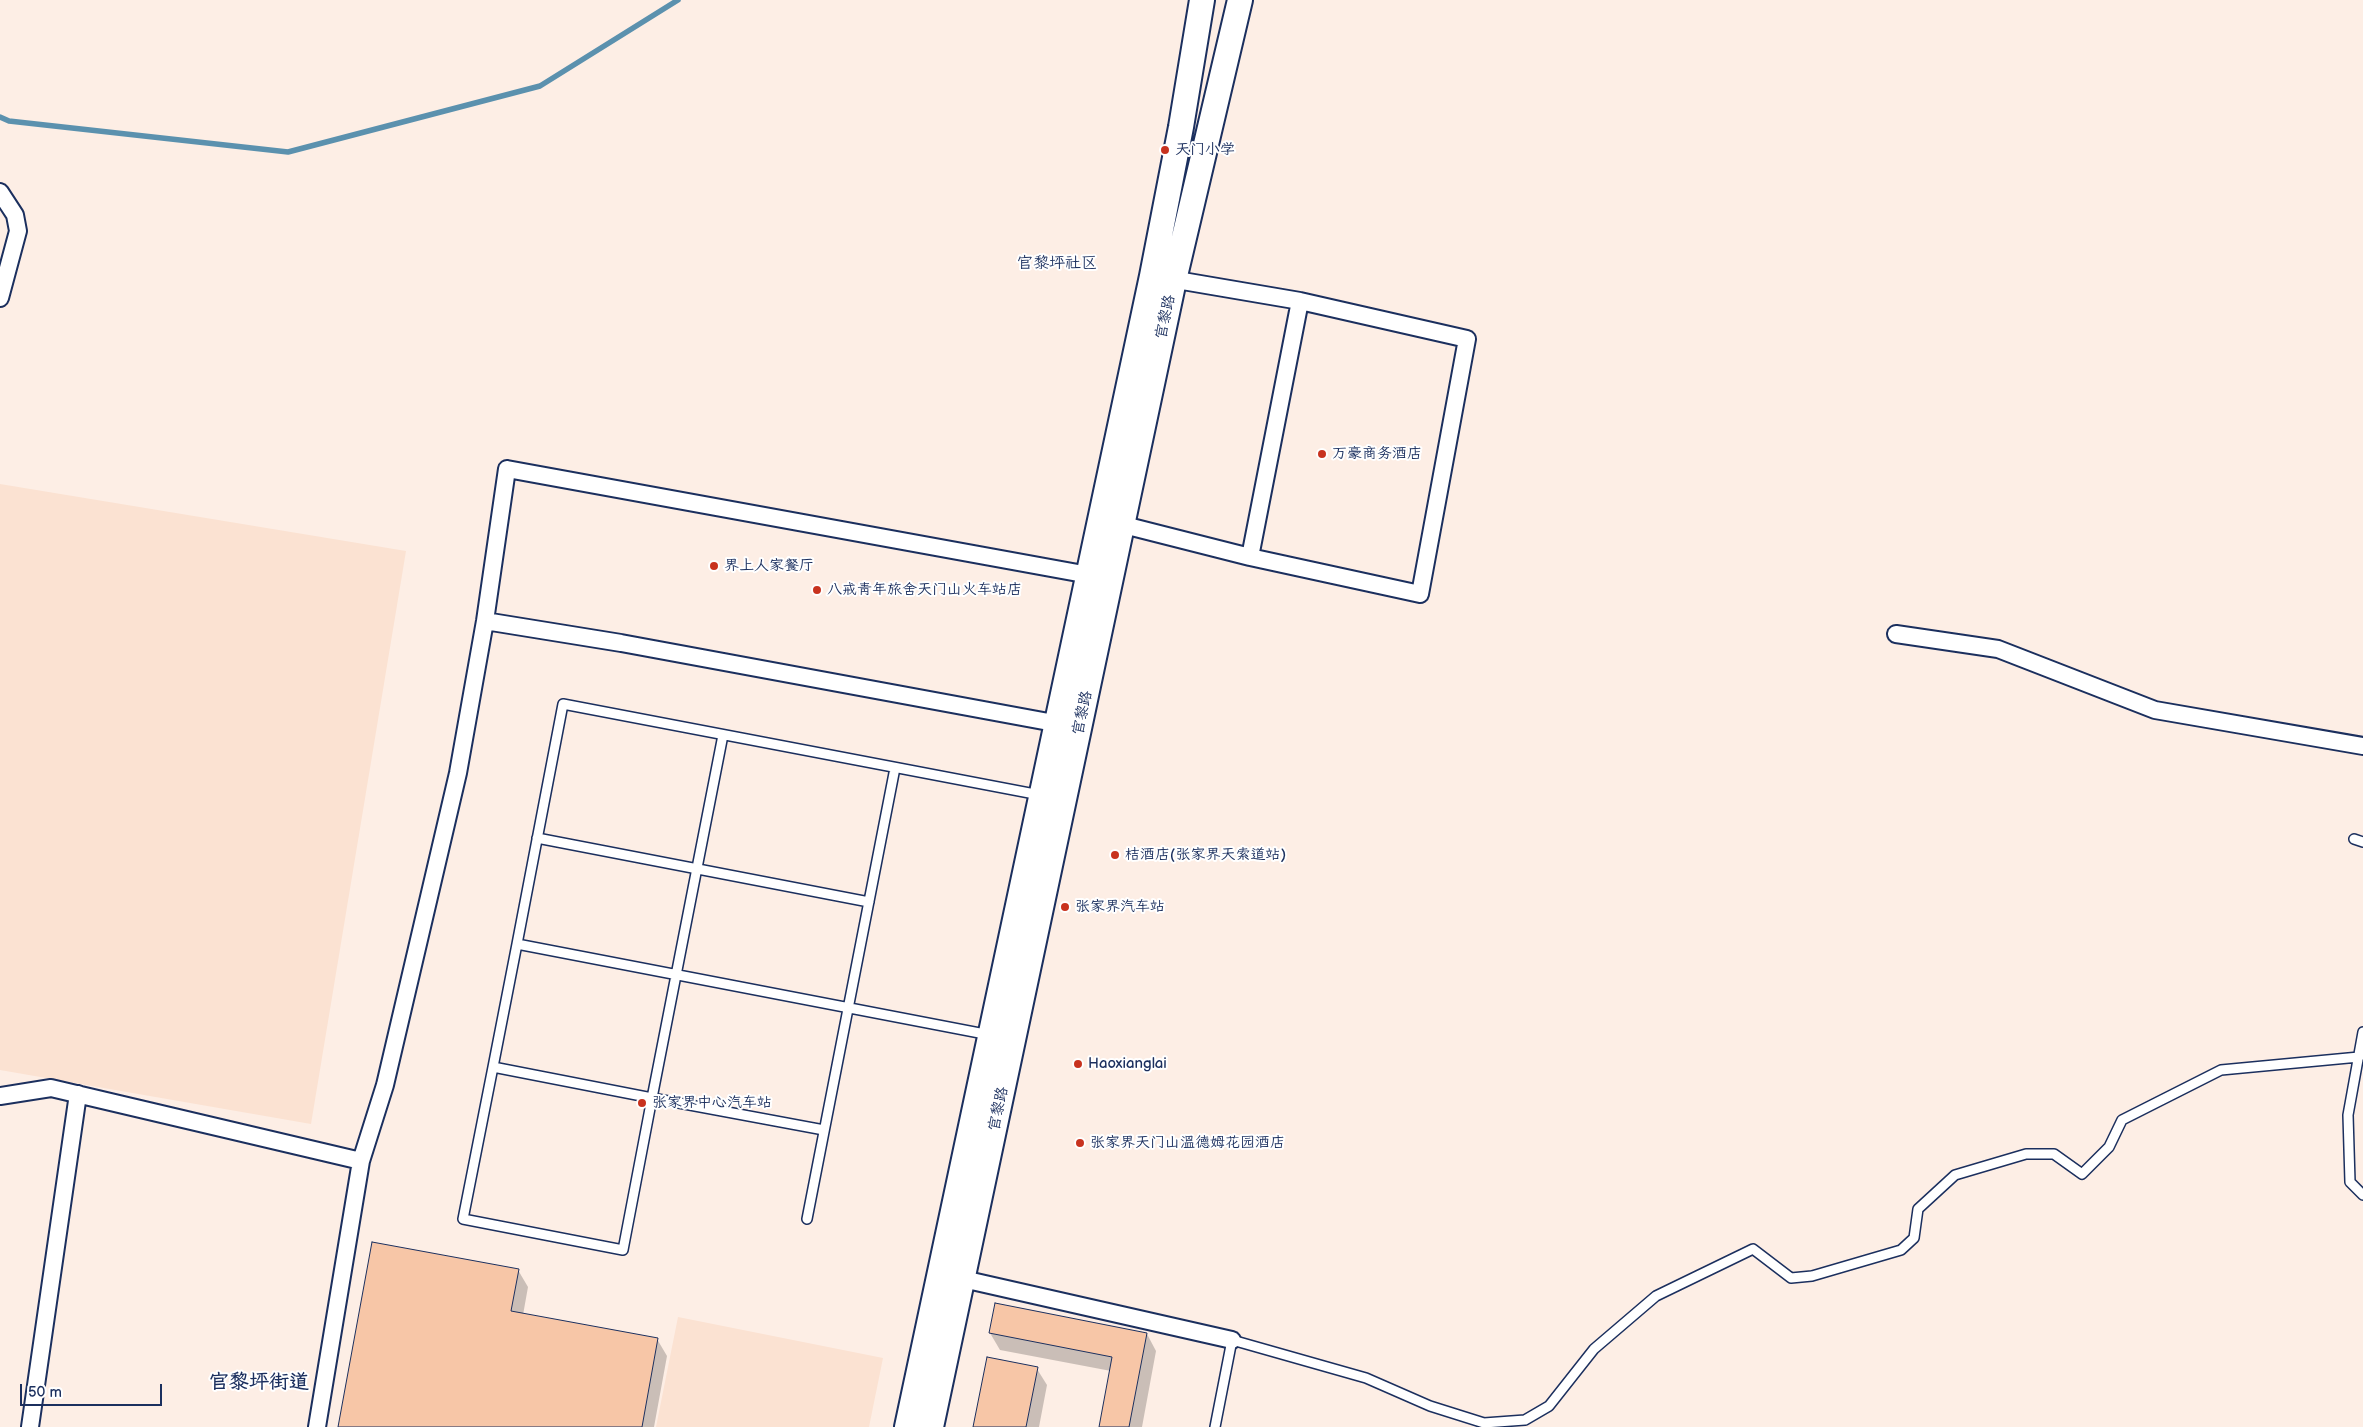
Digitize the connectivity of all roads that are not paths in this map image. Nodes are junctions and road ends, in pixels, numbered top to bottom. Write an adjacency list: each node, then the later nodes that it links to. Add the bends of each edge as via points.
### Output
1 (1202, 0): 4 (main road, 官黎路, via 1181,127)
2 (1240, 0): 4 (main road, 官黎路)
3 (0, 192): 5 (street, via 15,216 18,231)
4 (1163, 278): 6 (street); 7 (main road, 官黎路)
5 (0, 298)
6 (1300, 301): 8 (street); 8 (street, via 1467,339 1420,594)
7 (1111, 522): 8 (street); 9 (main road, 官黎路); 12 (main road, 官黎路)
8 (1250, 557)
9 (1089, 575): 10 (street, via 507,468); 12 (main road, 官黎路)
10 (485, 621): 12 (street); 31 (street, via 456,782 385,1085)
11 (1896, 634): 14 (street, via 1998,649 2155,710)
12 (1068, 726): 16 (main road, 官黎路); 34 (main road, 官黎路)
13 (723, 735): 15 (lane); 17 (lane, via 563,704); 18 (lane)
14 (2363, 746)
15 (895, 768): 16 (lane); 19 (lane)
16 (1041, 796): 24 (main road, 官黎路)
17 (537, 838): 18 (lane); 20 (lane)
18 (697, 869): 19 (lane); 21 (lane)
19 (869, 902): 22 (lane)
20 (517, 944): 21 (lane); 26 (lane)
21 (676, 974): 22 (lane); 29 (lane)
22 (848, 1008): 24 (lane); 30 (lane)
23 (2363, 1032): 25 (lane)
24 (990, 1035): 34 (main road, 官黎路)
25 (2359, 1056): 32 (lane, via 2348,1125 2350,1182); 35 (lane, via 2221,1070 2122,1120 2109,1147 2082,1174 2054,1154 2026,1154 1955,1175 1918,1209 1914,1238 1901,1250 1812,1276 1791,1278 1754,1249 1656,1296 1594,1349 1549,1406 1525,1420 1484,1423 1430,1406 1366,1378)
26 (493, 1067): 29 (lane); 29 (lane, via 464,1219 623,1250)
27 (78, 1094): 28 (street, via 51,1088); 31 (street); 36 (street)
28 (0, 1096)
29 (652, 1098): 30 (lane)
30 (824, 1130): 33 (lane)
31 (360, 1161): 37 (street)
32 (2363, 1195)
33 (808, 1219)
34 (951, 1277): 35 (street); 38 (main road, 官黎路); 39 (main road, 官黎路)
35 (1232, 1340): 40 (lane)
36 (30, 1427)
37 (317, 1427)
38 (907, 1427)
39 (931, 1427)
40 (1216, 1427)

